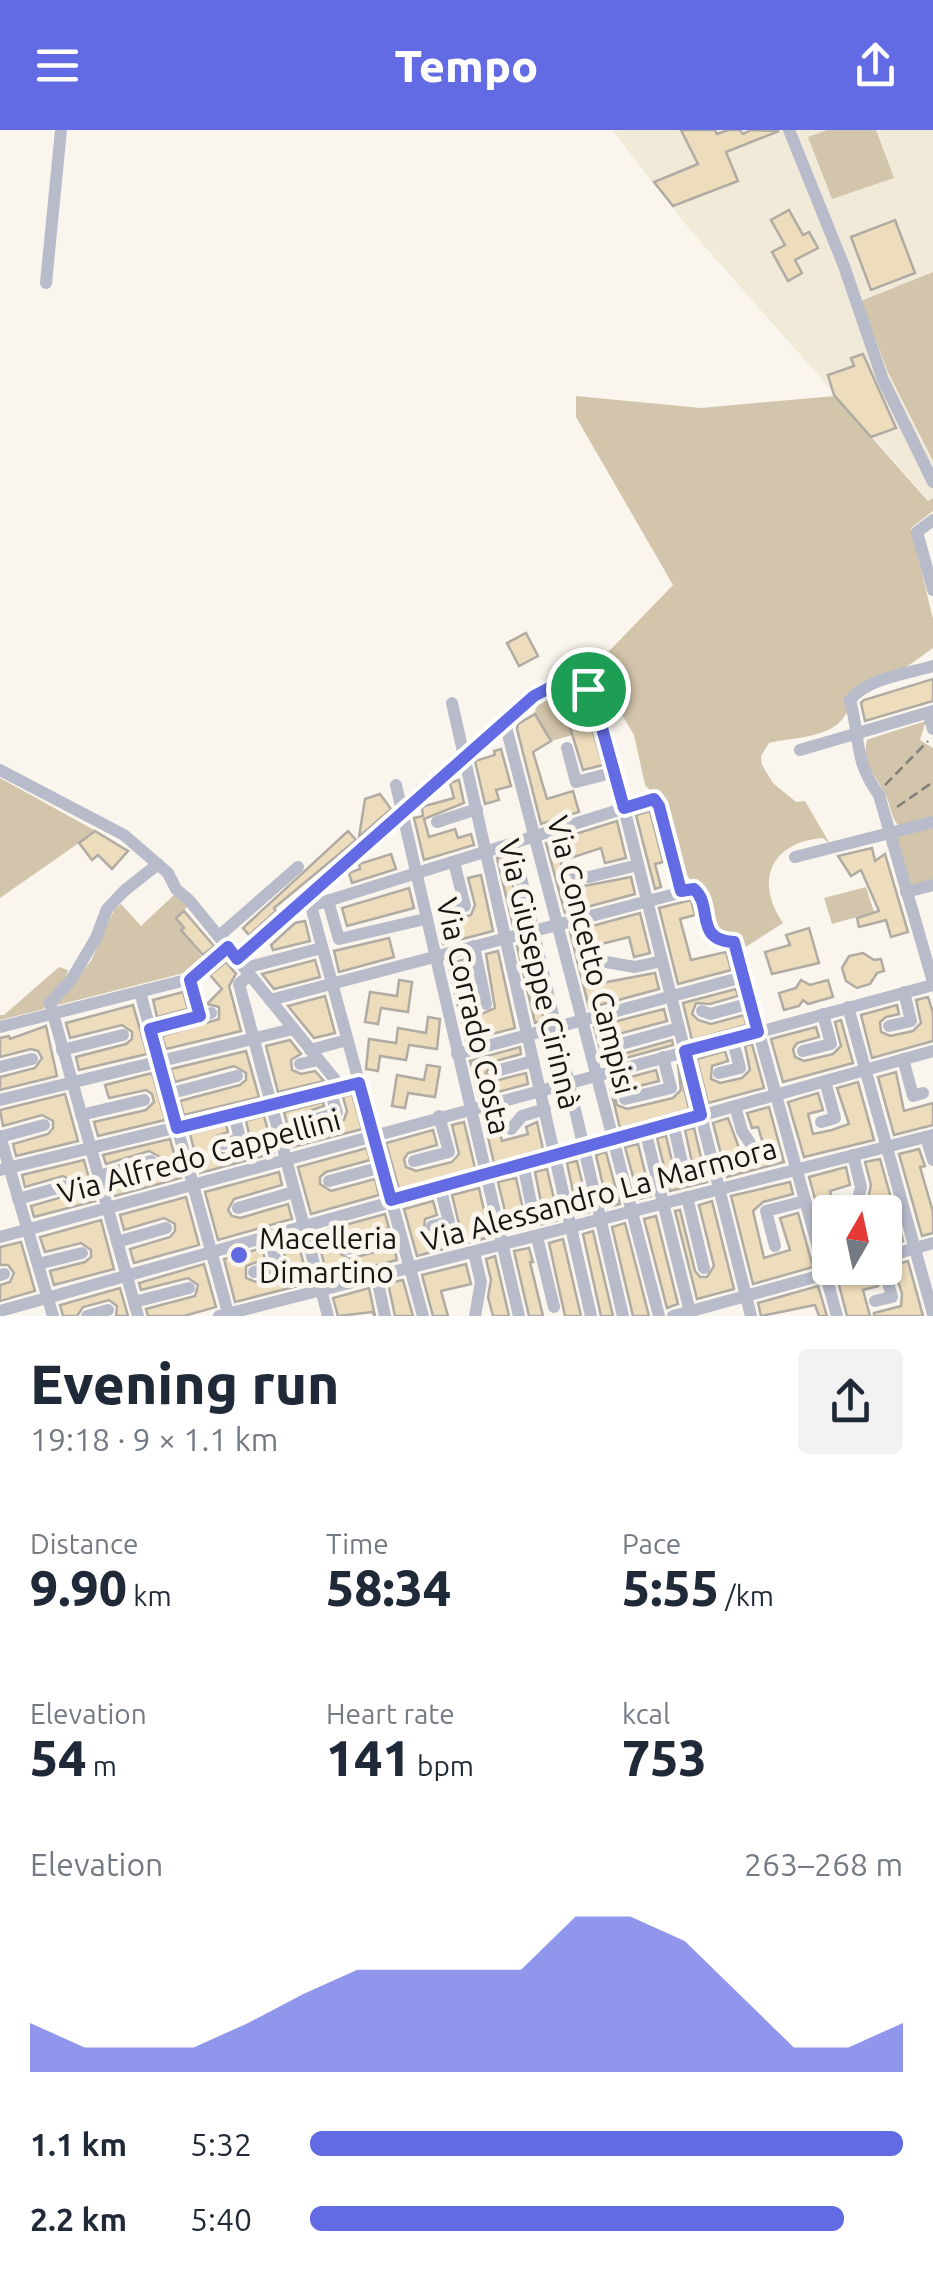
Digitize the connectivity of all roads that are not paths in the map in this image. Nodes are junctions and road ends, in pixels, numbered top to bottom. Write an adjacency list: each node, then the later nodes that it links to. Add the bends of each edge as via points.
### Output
1 (61, 130): 3 (street)
2 (788, 130): 4 (street, via 883,380)
3 (46, 283)
4 (933, 482)
5 (933, 520): 6 (street, via 917,532)
6 (933, 590)
7 (933, 666): 12 (street, via 857,691 850,700)
8 (452, 702): 15 (street, Via Giuseppe Cirinnà)
9 (931, 712): 11 (street); 12 (street)
10 (505, 722): 15 (street); 17 (street, via 534,696 576,674 594,699); 25 (street, Via Concetto Campisi)
11 (933, 728)
12 (859, 734): 14 (street); 24 (street, via 862,771 879,795)
13 (567, 748): 17 (street, via 576,782)
14 (800, 750)
15 (465, 757): 20 (street, Via Giuseppe Cirinnà); 21 (street)
16 (0, 770): 31 (street, via 124,835)
17 (615, 772): 19 (street)
18 (396, 785): 21 (street, Via Corrado Costa)
19 (624, 808): 25 (street); 30 (street); 36 (street, via 654,799)
20 (477, 809): 22 (street); 27 (street, Via Giuseppe Cirinnà)
21 (400, 813): 34 (street, Via Corrado Costa); 40 (street)
22 (437, 822)
23 (933, 822): 24 (street)
24 (890, 834): 28 (street); 37 (street)
25 (536, 836): 26 (street); 44 (street, Via Concetto Campisi)
26 (512, 843): 27 (street); 46 (street)
27 (488, 851): 29 (street); 47 (street, Via Giuseppe Cirinnà)
28 (795, 857)
29 (454, 862): 34 (street); 41 (street, via 465,906)
30 (638, 865): 33 (street, via 588,878); 38 (street)
31 (163, 868): 48 (street); 68 (street, via 124,890 107,910 71,980 50,1003)
32 (298, 868): 48 (street)
33 (572, 868)
34 (415, 874): 39 (street); 42 (street, Via Corrado Costa)
35 (933, 885): 37 (street)
36 (687, 890): 38 (street); 56 (street, via 700,894 710,933 734,942)
37 (906, 892): 45 (street)
38 (647, 900): 44 (street); 53 (street)
39 (328, 901): 40 (street); 42 (street, via 338,940)
40 (307, 903): 50 (street); 55 (street)
41 (452, 908)
42 (425, 919): 52 (street, Via Corrado Costa)
43 (933, 923): 45 (street)
44 (558, 924): 46 (street); 70 (street, Via Concetto Campisi)
45 (917, 927): 51 (street)
46 (533, 930): 47 (street); 73 (street)
47 (507, 937): 49 (street); 79 (street, Via Giuseppe Cirinnà)
48 (223, 942): 55 (street); 57 (street)
49 (474, 946): 52 (street); 64 (street)
50 (322, 948): 55 (street); 59 (street)
51 (929, 953): 58 (street)
52 (434, 956): 59 (street); 88 (street, Via Corrado Costa)
53 (662, 961): 54 (street, via 635,968); 62 (street)
54 (606, 962)
55 (244, 967): 63 (street); 81 (street, via 239,984)
56 (743, 976): 62 (street); 65 (street)
57 (190, 980): 60 (street); 75 (street, via 206,1014)
58 (933, 983): 61 (street, Via Alfredo Cappellini)
59 (332, 984): 63 (street); 82 (street)
60 (140, 992): 68 (street); 75 (street)
61 (904, 992): 66 (street, Via Alfredo Cappellini); 71 (street, via 911,1021)
62 (671, 995): 70 (street); 74 (street)
63 (270, 1000): 76 (street)
64 (486, 1004)
65 (751, 1004): 67 (street); 77 (street)
66 (848, 1007): 69 (street, Via Alfredo Cappellini); 97 (street)
67 (702, 1012)
68 (52, 1014): 72 (street); 84 (street)
69 (823, 1014): 77 (street, Via Alfredo Cappellini); 86 (street, via 831,1044)
70 (582, 1020): 73 (street); 99 (street, Via Concetto Campisi)
71 (890, 1026)
72 (0, 1027)
73 (556, 1027): 79 (street); 104 (street)
74 (679, 1028): 83 (street); 85 (street)
75 (150, 1029): 93 (street)
76 (294, 1029): 81 (street); 89 (street)
77 (758, 1032): 80 (street, Via Alfredo Cappellini); 110 (street)
78 (123, 1035): 84 (street)
79 (528, 1035): 88 (street); 94 (street, Via Giuseppe Cirinnà)
80 (732, 1038): 85 (street, Via Alfredo Cappellini); 100 (street, via 740,1068)
81 (254, 1039): 93 (street); 114 (street)
82 (347, 1040): 89 (street); 105 (street)
83 (621, 1044)
84 (62, 1050): 103 (street)
85 (685, 1051): 90 (street, Via Alfredo Cappellini); 120 (street)
86 (803, 1051)
87 (933, 1051): 92 (street)
88 (457, 1054): 116 (street, Via Corrado Costa)
89 (314, 1055): 95 (street); 106 (street)
90 (663, 1056): 99 (street, Via Alfredo Cappellini); 113 (street, via 671,1088)
91 (32, 1058): 96 (street)
92 (904, 1059): 97 (street); 108 (street, via 913,1096)
93 (159, 1061): 103 (street); 109 (street)
94 (533, 1061): 98 (street); 107 (street, Via Giuseppe Cirinnà)
95 (300, 1064)
96 (0, 1067)
97 (866, 1069): 102 (street); 135 (street)
98 (496, 1071)
99 (596, 1074): 104 (street, Via Alfredo Cappellini); 132 (street, Via Concetto Campisi)
100 (719, 1074)
101 (237, 1076): 109 (street)
102 (825, 1081): 110 (street); 123 (street, via 835,1118)
103 (72, 1082): 111 (street); 118 (street)
104 (569, 1082): 107 (street, Via Alfredo Cappellini); 137 (street)
105 (359, 1083): 106 (street); 129 (street)
106 (335, 1089): 114 (street); 122 (street, via 337,1113)
107 (540, 1089): 116 (street, Via Alfredo Cappellini); 117 (street, Via Giuseppe Cirinnà)
108 (924, 1093)
109 (168, 1094): 126 (street)
110 (776, 1095): 115 (street); 147 (street)
111 (0, 1100)
112 (144, 1100): 118 (street)
113 (626, 1100)
114 (271, 1105): 119 (street); 140 (street)
115 (735, 1106): 120 (street); 133 (street)
116 (469, 1108): 121 (street, Via Alfredo Cappellini); 149 (street, Via Corrado Costa)
117 (545, 1109): 127 (street, via 522,1116); 139 (street, Via Giuseppe Cirinnà)
118 (81, 1114): 136 (street)
119 (234, 1114): 126 (street); 134 (street, via 240,1139)
120 (701, 1115): 124 (street); 155 (street)
121 (439, 1116): 129 (street, Via Alfredo Cappellini); 143 (street, via 449,1152)
122 (310, 1120)
123 (821, 1122)
124 (673, 1123): 128 (street); 144 (street)
125 (44, 1125): 131 (street)
126 (177, 1128): 136 (street); 152 (street)
127 (511, 1128)
128 (645, 1130): 132 (street); 163 (street)
129 (372, 1134): 140 (street, Via Alfredo Cappellini); 146 (street)
130 (930, 1136): 135 (street, Via Alessandro La Marmora); 142 (street)
131 (0, 1137): 148 (street)
132 (613, 1140): 137 (street); 166 (street, Via Concetto Campisi)
133 (750, 1142)
134 (223, 1144)
135 (888, 1147): 138 (street, Via Alessandro La Marmora); 182 (street)
136 (90, 1148): 148 (street); 150 (street)
137 (584, 1148): 139 (street); 167 (street)
138 (853, 1155): 147 (street, Via Alessandro La Marmora); 157 (street)
139 (556, 1156): 145 (street); 172 (street, Via Giuseppe Cirinnà)
140 (286, 1158): 152 (street, Via Alfredo Cappellini); 156 (street)
141 (151, 1160): 150 (street)
142 (933, 1160)
143 (414, 1161)
144 (682, 1163)
145 (522, 1164): 149 (street); 162 (street)
146 (382, 1167): 151 (street); 160 (street)
147 (796, 1168): 155 (street, Via Alessandro La Marmora); 161 (street)
148 (5, 1169): 159 (street)
149 (485, 1175): 154 (street); 180 (street, Via Corrado Costa)
150 (99, 1176): 164 (street)
151 (328, 1181)
152 (192, 1183): 164 (street, Via Alfredo Cappellini); 184 (street)
153 (66, 1186): 159 (street)
154 (440, 1187): 160 (street); 169 (street, via 449,1222)
155 (720, 1190): 158 (street, Via Alessandro La Marmora); 199 (street)
156 (294, 1192): 165 (street); 168 (street)
157 (859, 1195)
158 (687, 1197): 163 (street, Via Alessandro La Marmora); 189 (street)
159 (18, 1198): 173 (street)
160 (391, 1200): 168 (street); 175 (street)
161 (805, 1201): 170 (street); 181 (street, via 766,1211)
162 (531, 1203)
163 (664, 1203): 166 (street, Via Alessandro La Marmora); 206 (street)
164 (107, 1206): 173 (street, Via Alfredo Cappellini); 178 (street)
165 (238, 1208)
166 (632, 1212): 167 (street, Via Alessandro La Marmora); 218 (street, Via Concetto Campisi)
167 (602, 1220): 172 (street, Via Alessandro La Marmora); 217 (street)
168 (304, 1224): 174 (street); 198 (street)
169 (432, 1226)
170 (812, 1227)
171 (166, 1228): 178 (street)
172 (572, 1228): 177 (street, Via Alessandro La Marmora); 216 (street, Via Giuseppe Cirinnà)
173 (28, 1229): 176 (street, Via Alfredo Cappellini); 188 (street)
174 (269, 1234): 184 (street); 191 (street, via 278,1266)
175 (400, 1235): 183 (street); 190 (street)
176 (0, 1237)
177 (537, 1237): 180 (street, Via Alessandro La Marmora); 202 (street)
178 (117, 1242): 192 (street)
179 (933, 1244): 182 (street)
180 (502, 1246): 187 (street, Via Alessandro La Marmora); 215 (street, Via Corrado Costa)
181 (775, 1246)
182 (915, 1248): 186 (street); 207 (street)
183 (346, 1249)
184 (211, 1250): 192 (street); 208 (street)
185 (82, 1252): 188 (street)
186 (902, 1252)
187 (474, 1253): 190 (street, Via Alessandro La Marmora); 214 (street, via 481,1282)
188 (38, 1264): 200 (street)
189 (704, 1268)
190 (410, 1270): 194 (street, Via Alessandro La Marmora); 213 (street)
191 (254, 1272)
192 (126, 1274): 200 (street); 203 (street)
193 (812, 1277): 199 (street)
194 (377, 1278): 198 (street, Via Alessandro La Marmora); 212 (street)
195 (828, 1285): 221 (street)
196 (889, 1285): 201 (street, via 892,1297)
197 (189, 1288): 203 (street)
198 (321, 1291): 208 (street, Via Alessandro La Marmora); 211 (street)
199 (746, 1295): 206 (street); 220 (street)
200 (48, 1298): 204 (street); 209 (street)
201 (875, 1302)
202 (554, 1306)
203 (136, 1309)
204 (0, 1310)
205 (108, 1310): 210 (street)
206 (691, 1314): 219 (street)
207 (933, 1314)
208 (226, 1315)
209 (54, 1316)
210 (87, 1316)
211 (328, 1316)
212 (384, 1316)
213 (423, 1316)
214 (476, 1316)
215 (519, 1316)
216 (591, 1316)
217 (623, 1316)
218 (659, 1316)
219 (673, 1316)
220 (750, 1316)
221 (837, 1316)

